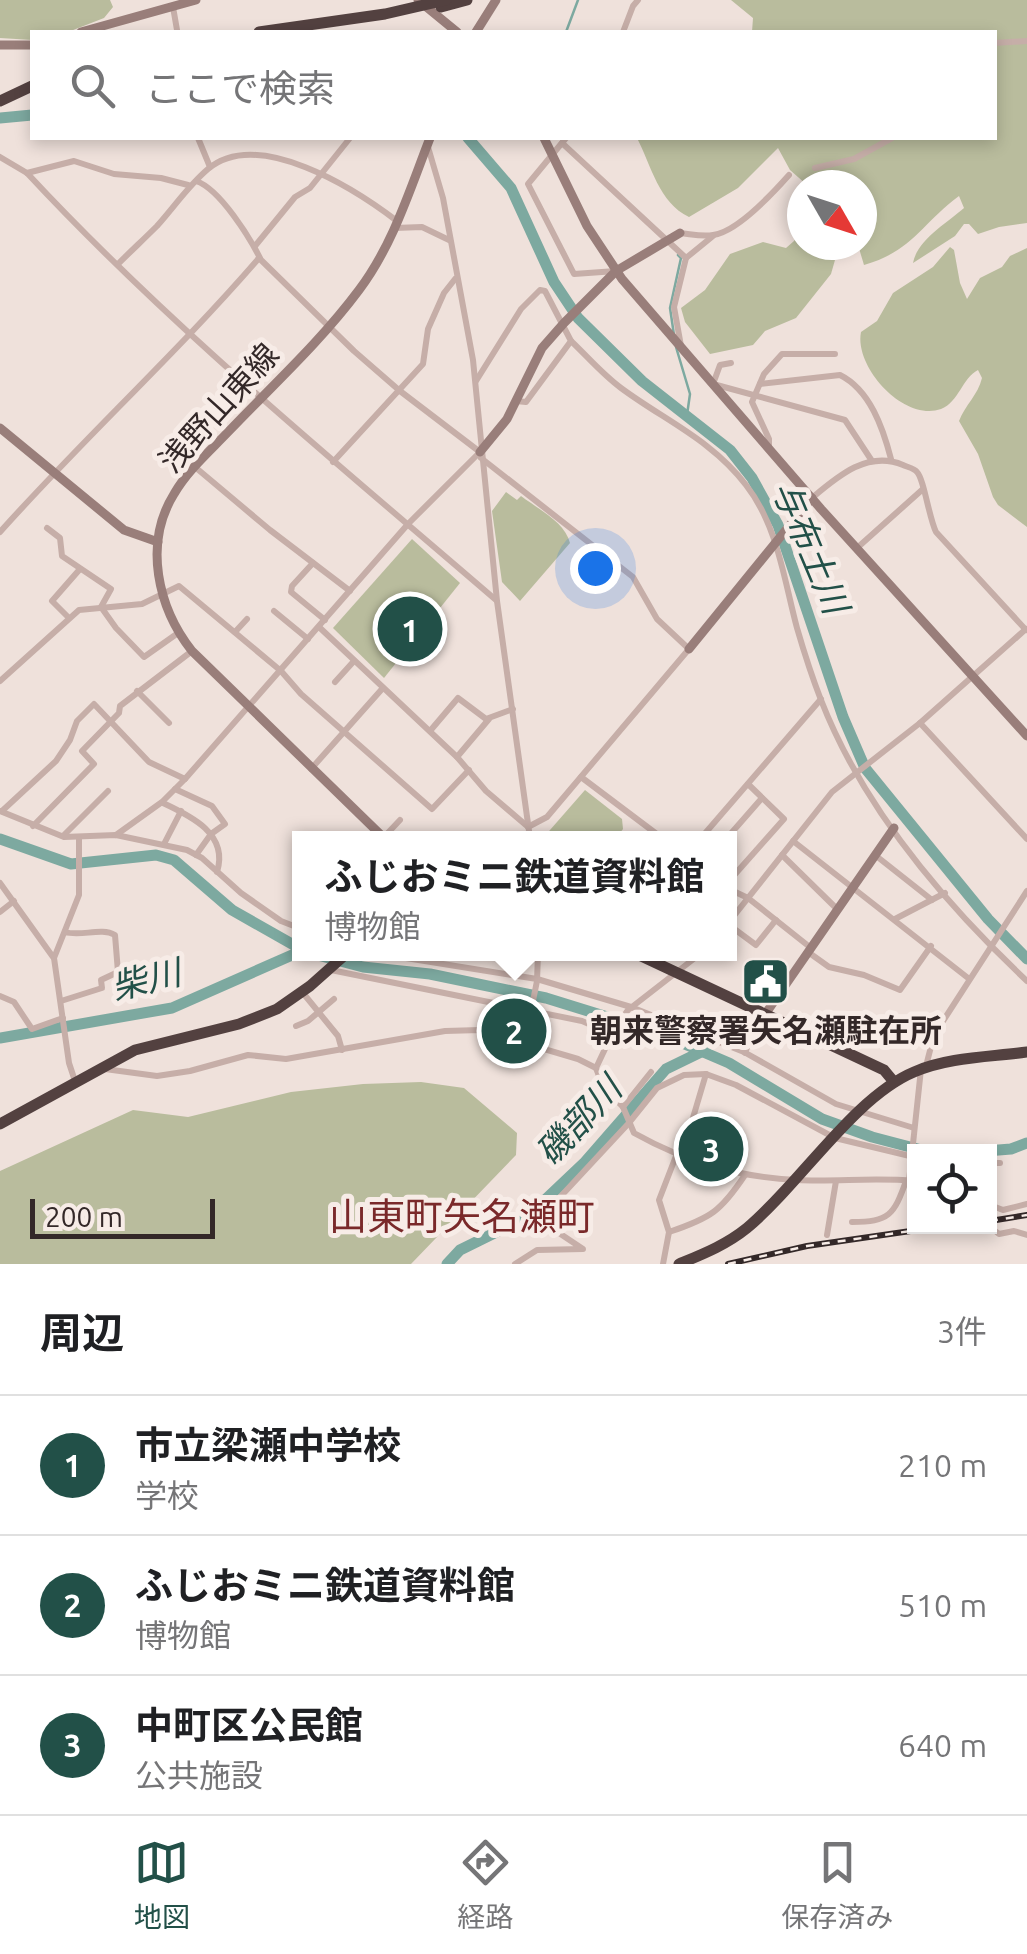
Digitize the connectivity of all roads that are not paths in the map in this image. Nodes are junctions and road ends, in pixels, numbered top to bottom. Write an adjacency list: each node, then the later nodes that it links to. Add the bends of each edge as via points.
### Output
1 (196, 0): 7 (street)
2 (418, 0): 13 (street)
3 (446, 0): 8 (highway)
4 (467, 0): 8 (highway)
5 (496, 0): 14 (street)
6 (638, 0): 15 (street)
7 (172, 6): 9 (street); 10 (street)
8 (385, 16): 11 (highway); 12 (highway)
9 (88, 30)
10 (178, 30)
11 (275, 30)
12 (297, 30)
13 (455, 30)
14 (477, 30)
15 (624, 30)
16 (1027, 40): 17 (street)
17 (997, 43)
18 (0, 44): 19 (street)
19 (30, 45)
20 (30, 91): 21 (highway)
21 (0, 105)
22 (199, 140): 30 (street)
23 (348, 140): 33 (street)
24 (545, 140): 28 (street)
25 (564, 140): 28 (street); 39 (street)
26 (887, 140): 31 (street, via 845,162)
27 (429, 142): 36 (street, 浅野山東線); 40 (street)
28 (552, 154): 45 (street); 45 (street, via 528,184 566,263 574,274)
29 (0, 157): 32 (street)
30 (210, 166): 33 (street, via 242,153); 35 (street)
31 (815, 168)
32 (27, 173): 35 (street, via 74,161 114,174); 44 (street)
33 (322, 174): 36 (street, via 364,196); 41 (street)
34 (782, 178): 38 (street, via 745,217)
35 (192, 183): 41 (street, via 206,184 222,198); 44 (street)
36 (396, 224): 40 (street); 48 (street, 浅野山東線, via 366,281)
37 (680, 233): 38 (street); 39 (street)
38 (714, 235): 43 (street)
39 (669, 240): 43 (street); 45 (street)
40 (451, 241): 46 (street)
41 (255, 246): 42 (street)
42 (259, 258): 48 (street); 49 (street)
43 (686, 258): 51 (street, via 674,306)
44 (118, 264): 49 (street)
45 (616, 271): 47 (street); 51 (street)
46 (456, 279): 54 (street); 57 (street, via 428,329 423,364)
47 (563, 324): 50 (street); 54 (street, via 540,290); 60 (street, via 542,348)
48 (328, 326): 57 (street); 58 (street, 浅野山東線)
49 (192, 335): 58 (street); 69 (street)
50 (571, 340): 60 (street, via 526,402); 75 (street, via 622,389 722,459 748,487)
51 (681, 347): 55 (street)
52 (836, 354): 56 (street, via 782,354)
53 (731, 362): 55 (street, via 720,365)
54 (475, 383): 64 (street)
55 (713, 384): 59 (street); 61 (street)
56 (760, 384): 59 (street); 65 (street, via 840,375 858,387)
57 (400, 391): 64 (street); 67 (street)
58 (261, 398): 67 (street); 68 (street, 浅野山東線)
59 (752, 399): 61 (street); 63 (street); 66 (street, via 845,420)
60 (516, 401): 64 (street)
61 (737, 412): 63 (street)
62 (0, 428): 69 (street)
63 (769, 448): 71 (street)
64 (480, 455): 72 (street); 82 (street); 92 (street, via 633,578 657,619)
65 (892, 459): 66 (street); 70 (street, via 918,473)
66 (872, 460): 71 (street)
67 (333, 462): 72 (street)
68 (195, 467): 76 (street, 浅野山東線, via 168,504); 78 (street)
69 (54, 472): 74 (street); 76 (street, via 124,530)
70 (924, 488): 77 (street); 88 (street, via 936,532)
71 (812, 498): 75 (street); 77 (street)
72 (408, 524): 80 (street); 82 (street)
73 (47, 528): 79 (street, via 60,538 62,556)
74 (0, 532)
75 (776, 541): 92 (street); 101 (street)
76 (158, 542): 81 (street, 浅野山東線)
77 (857, 548): 96 (street)
78 (313, 563): 80 (street); 87 (street, via 292,592)
79 (80, 569): 83 (street, via 111,589); 85 (street, via 52,601)
80 (350, 590): 87 (street)
81 (162, 595): 83 (street, via 142,604); 89 (street, via 179,586); 90 (street, 浅野山東線)
82 (497, 601): 103 (street)
83 (101, 606): 85 (street); 90 (street, via 144,657)
84 (274, 612): 91 (street)
85 (69, 618): 97 (street)
86 (247, 619): 89 (street)
87 (322, 623): 91 (street); 94 (street)
88 (1026, 630): 96 (street)
89 (235, 632): 95 (street)
90 (178, 633): 93 (street, 浅野山東線)
91 (308, 640): 95 (street)
92 (689, 650): 115 (street)
93 (192, 651): 100 (street); 102 (street, 浅野山東線)
94 (354, 662): 98 (street); 99 (street)
95 (281, 671): 102 (street); 109 (street)
96 (973, 676): 107 (street); 110 (street)
97 (0, 680)
98 (335, 682)
99 (382, 689): 108 (street); 109 (street)
100 (136, 692): 105 (street); 106 (street)
101 (821, 699): 114 (street); 117 (street)
102 (249, 709): 112 (street, 浅野山東線); 116 (street)
103 (513, 710): 104 (street); 126 (street)
104 (490, 718): 108 (street, via 480,718 458,698); 111 (street)
105 (111, 721): 116 (street, via 149,762); 123 (street, via 94,704 56,761); 125 (street, via 82,751 94,764)
106 (170, 723)
107 (920, 723): 114 (street); 137 (street)
108 (430, 731): 111 (street)
109 (346, 732): 112 (street); 113 (street, via 432,809)
110 (1027, 736)
111 (457, 756): 113 (street)
112 (311, 769): 128 (street, 浅野山東線)
113 (469, 770): 126 (street)
114 (855, 773): 127 (street); 138 (street)
115 (581, 777): 126 (street, via 546,819); 131 (street)
116 (185, 780): 118 (street)
117 (748, 784): 120 (street); 132 (street)
118 (175, 789): 121 (street); 134 (street, via 212,806 225,824)
119 (108, 791): 136 (street)
120 (762, 798): 133 (street); 145 (street, via 784,819)
121 (162, 802): 122 (street); 135 (street)
122 (181, 811): 134 (street); 140 (street)
123 (1, 812): 125 (street)
124 (400, 820): 129 (street)
125 (33, 826): 136 (street)
126 (528, 827): 130 (street)
127 (894, 828): 143 (street); 150 (street)
128 (377, 831)
129 (390, 831)
130 (529, 831)
131 (653, 831)
132 (708, 831)
133 (733, 831)
134 (211, 834): 141 (street); 144 (street, via 219,850)
135 (116, 835): 139 (street); 140 (street)
136 (62, 836): 139 (street)
137 (1027, 839)
138 (793, 840): 142 (street); 147 (street)
139 (79, 842): 161 (street, via 79,894)
140 (164, 844): 141 (street)
141 (196, 855): 144 (street)
142 (782, 855): 151 (street); 154 (street)
143 (875, 856): 147 (street); 152 (street)
144 (217, 872): 159 (street)
145 (737, 872)
146 (0, 883): 153 (street)
147 (852, 887): 154 (street); 157 (street)
148 (1027, 891): 162 (street)
149 (737, 893): 151 (street)
150 (945, 894): 152 (street); 162 (street)
151 (748, 898): 156 (street); 158 (street)
152 (932, 900): 157 (street)
153 (14, 902): 155 (street); 165 (street)
154 (838, 909): 164 (street)
155 (0, 912)
156 (737, 912)
157 (895, 919): 163 (street)
158 (776, 920): 160 (street, via 756,945); 164 (street)
159 (292, 925)
160 (737, 930)
161 (65, 932): 165 (street); 178 (street, via 115,935 118,972 101,980 102,988)
162 (989, 945): 173 (street); 175 (street)
163 (930, 946): 164 (street, via 900,990 829,968); 173 (street)
164 (810, 950): 183 (street)
165 (54, 958): 178 (street)
166 (338, 961): 171 (highway)
167 (421, 961): 174 (street)
168 (538, 961): 174 (street)
169 (653, 961): 172 (highway)
170 (691, 961): 172 (street)
171 (329, 969): 176 (highway); 180 (street)
172 (677, 972): 181 (street); 183 (highway)
173 (968, 978): 193 (street)
174 (537, 981): 180 (street); 181 (street)
175 (1027, 981)
176 (302, 992): 182 (street); 191 (highway, via 252,1020 135,1050)
177 (0, 996): 184 (street, via 14,1002 32,1029)
178 (61, 1000): 184 (street)
179 (334, 1000): 182 (street)
180 (532, 1009): 186 (street); 187 (street)
181 (629, 1009): 186 (street); 190 (street)
182 (318, 1012): 185 (street); 188 (street)
183 (764, 1012): 190 (street); 197 (highway, via 884,1070)
184 (63, 1019): 196 (street)
185 (296, 1026)
186 (613, 1032): 192 (street)
187 (524, 1044): 188 (street, via 480,1030 446,1031); 192 (street)
188 (342, 1050): 191 (street, via 286,1059 248,1055 157,1076)
189 (1027, 1052): 193 (highway)
190 (745, 1053): 199 (street)
191 (99, 1068): 196 (highway)
192 (596, 1068): 198 (street, via 602,1087)
193 (923, 1068): 197 (highway); 202 (street)
194 (651, 1072): 198 (street)
195 (706, 1074): 201 (street, via 684,1075 657,1088); 203 (street); 206 (street)
196 (75, 1081): 200 (highway)
197 (894, 1082): 199 (highway)
198 (624, 1106): 201 (street)
199 (859, 1112): 202 (street); 203 (highway)
200 (0, 1124)
201 (628, 1124): 206 (street); 221 (street, via 549,1209 560,1232 583,1249 537,1250)
202 (914, 1128): 204 (street)
203 (836, 1137): 205 (street); 210 (highway)
204 (913, 1144)
205 (907, 1155)
206 (679, 1157): 209 (street); 217 (street, via 658,1200)
207 (997, 1163): 208 (street)
208 (1000, 1163)
209 (745, 1175): 210 (street); 217 (street, via 713,1214)
210 (795, 1180): 211 (street); 223 (highway, via 733,1238)
211 (836, 1181): 212 (street); 219 (street)
212 (907, 1181)
213 (907, 1187): 216 (street, via 887,1217)
214 (1027, 1204): 215 (street)
215 (997, 1208)
216 (852, 1222)
217 (669, 1232): 222 (street)
218 (997, 1232): 220 (street)
219 (827, 1236)
220 (1027, 1236)
221 (515, 1264)
222 (662, 1264)
223 (679, 1264)

